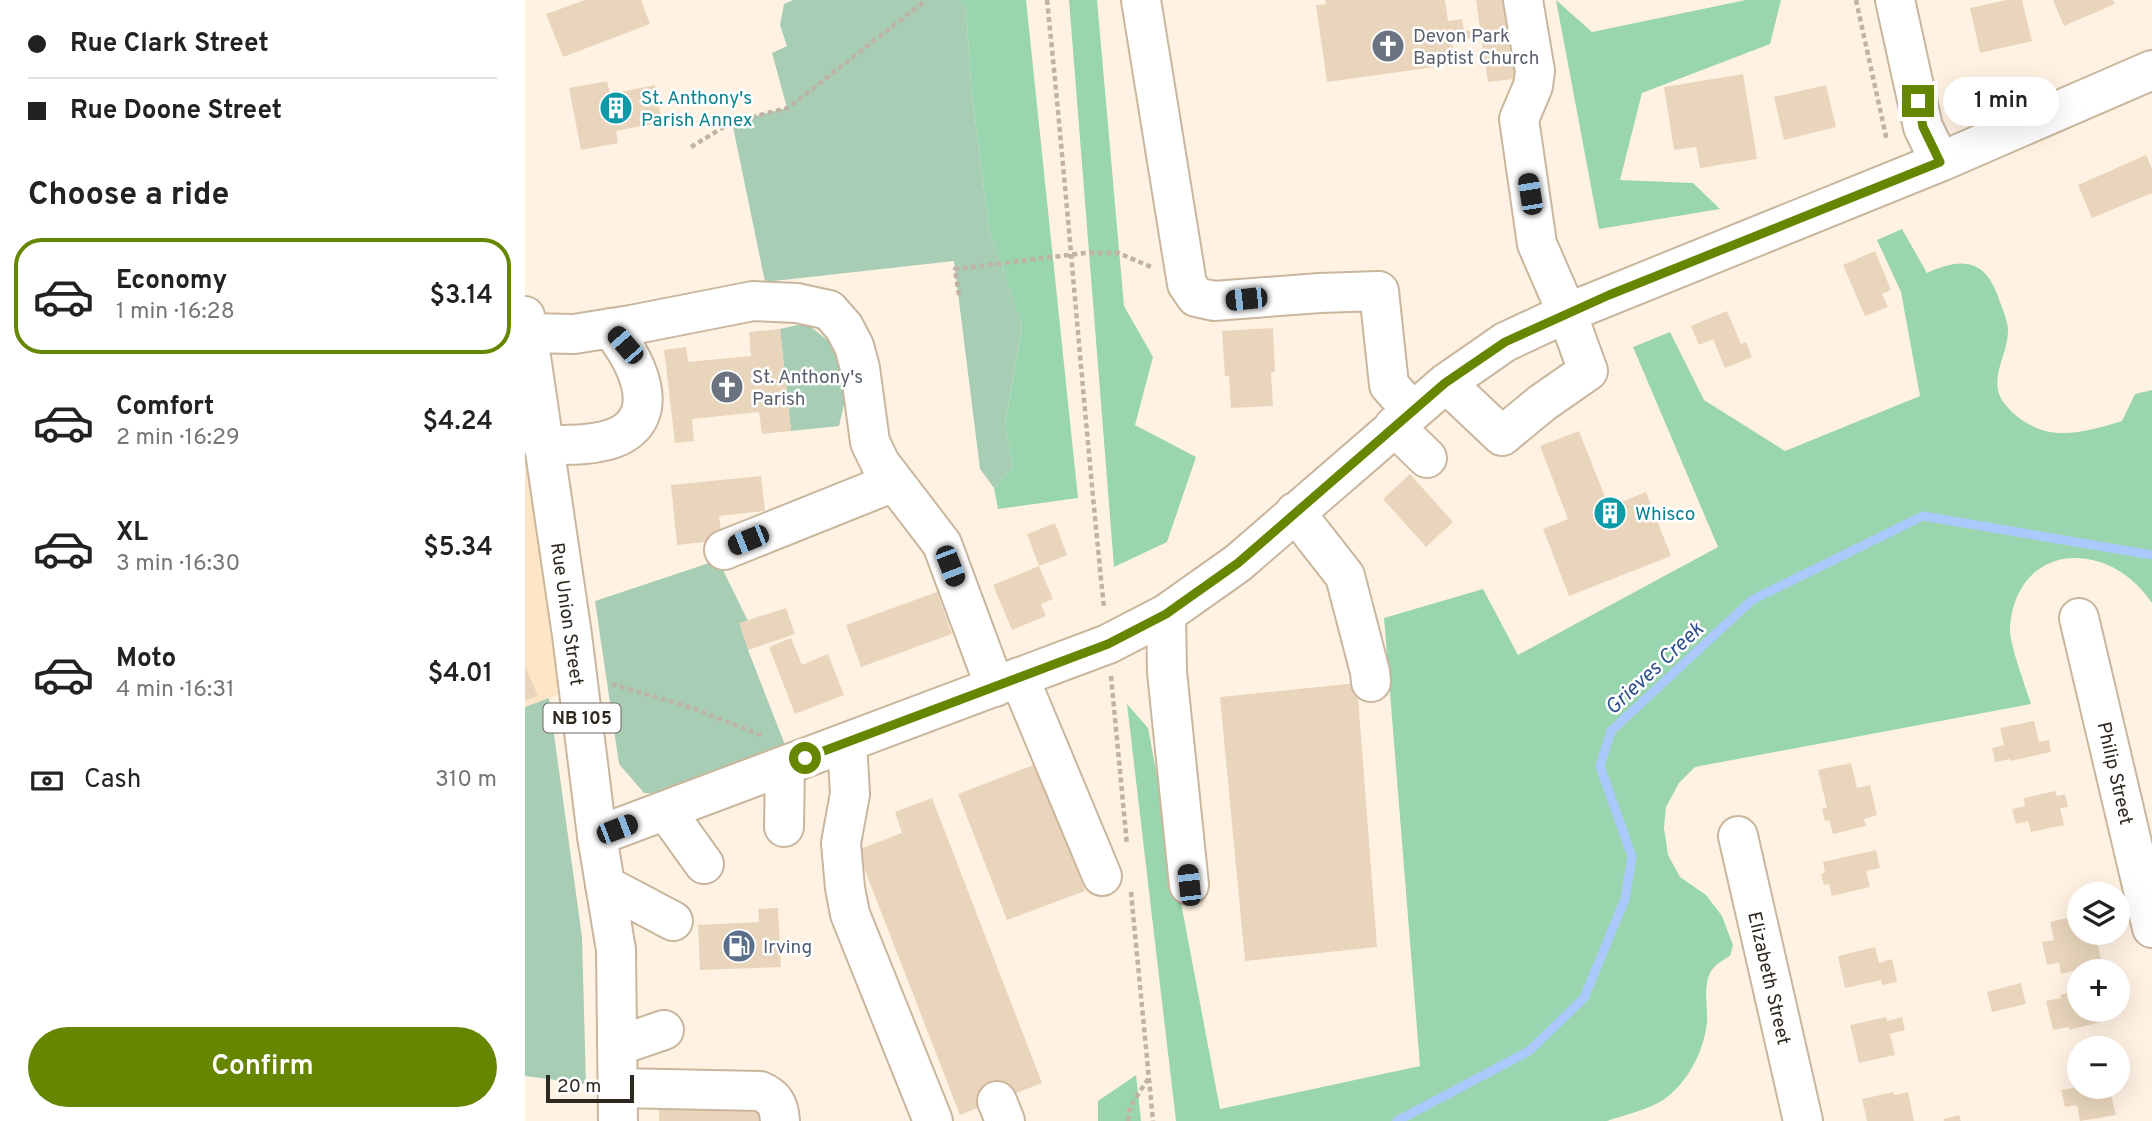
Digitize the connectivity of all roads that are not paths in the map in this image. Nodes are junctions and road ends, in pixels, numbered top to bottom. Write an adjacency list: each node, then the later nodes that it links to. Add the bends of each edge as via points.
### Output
1 (1141, 0): 10 (street, via 1187,284 1196,297 1214,302 1379,291 1389,385)
2 (1523, 0): 6 (street, via 1535,71 1519,118 1537,244)
3 (1895, 0): 5 (street, via 1923,127)
4 (2152, 70): 5 (street)
5 (1940, 162): 6 (street)
6 (1567, 313): 9 (street, via 1505,342); 9 (street, via 1588,371 1502,436)
7 (526, 325): 8 (street, via 573,334); 11 (street, Rue Union Street / NB 105)
8 (610, 328): 11 (street, via 635,362 643,409 619,436 582,445); 13 (street, via 753,301 829,310 854,346 870,442)
9 (1445, 383): 10 (street)
10 (1403, 419): 12 (street); 14 (street)
11 (543, 445): 24 (street, Rue Union Street / NB 105)
12 (1427, 458)
13 (894, 482): 15 (street); 18 (street, via 942,544)
14 (1295, 512): 16 (street, via 1238,563); 19 (street, via 1345,576)
15 (723, 550)
16 (1166, 614): 18 (street, via 1108,644); 29 (street, via 1167,672)
17 (2079, 618): 31 (street, Philip Street)
18 (1007, 682): 20 (street); 27 (street)
19 (1371, 682)
20 (847, 743): 21 (street); 36 (street, via 850,794 841,843 850,914)
21 (774, 751): 22 (street); 23 (street)
22 (666, 811): 24 (street); 26 (street)
23 (784, 827)
24 (597, 836): 28 (street, Rue Union Street / NB 105)
25 (1738, 836): 37 (street, Elizabeth Street)
26 (704, 864)
27 (1116, 882)
28 (605, 885): 30 (street); 33 (street, Rue Union Street / NB 105, via 616,950)
29 (1189, 885)
30 (673, 921)
31 (2152, 928)
32 (664, 1030): 33 (street)
33 (617, 1046): 34 (street, Rue Union Street / NB 105)
34 (617, 1105): 35 (street, via 760,1091 776,1102)
35 (780, 1121)
36 (933, 1121)
37 (1803, 1121)

